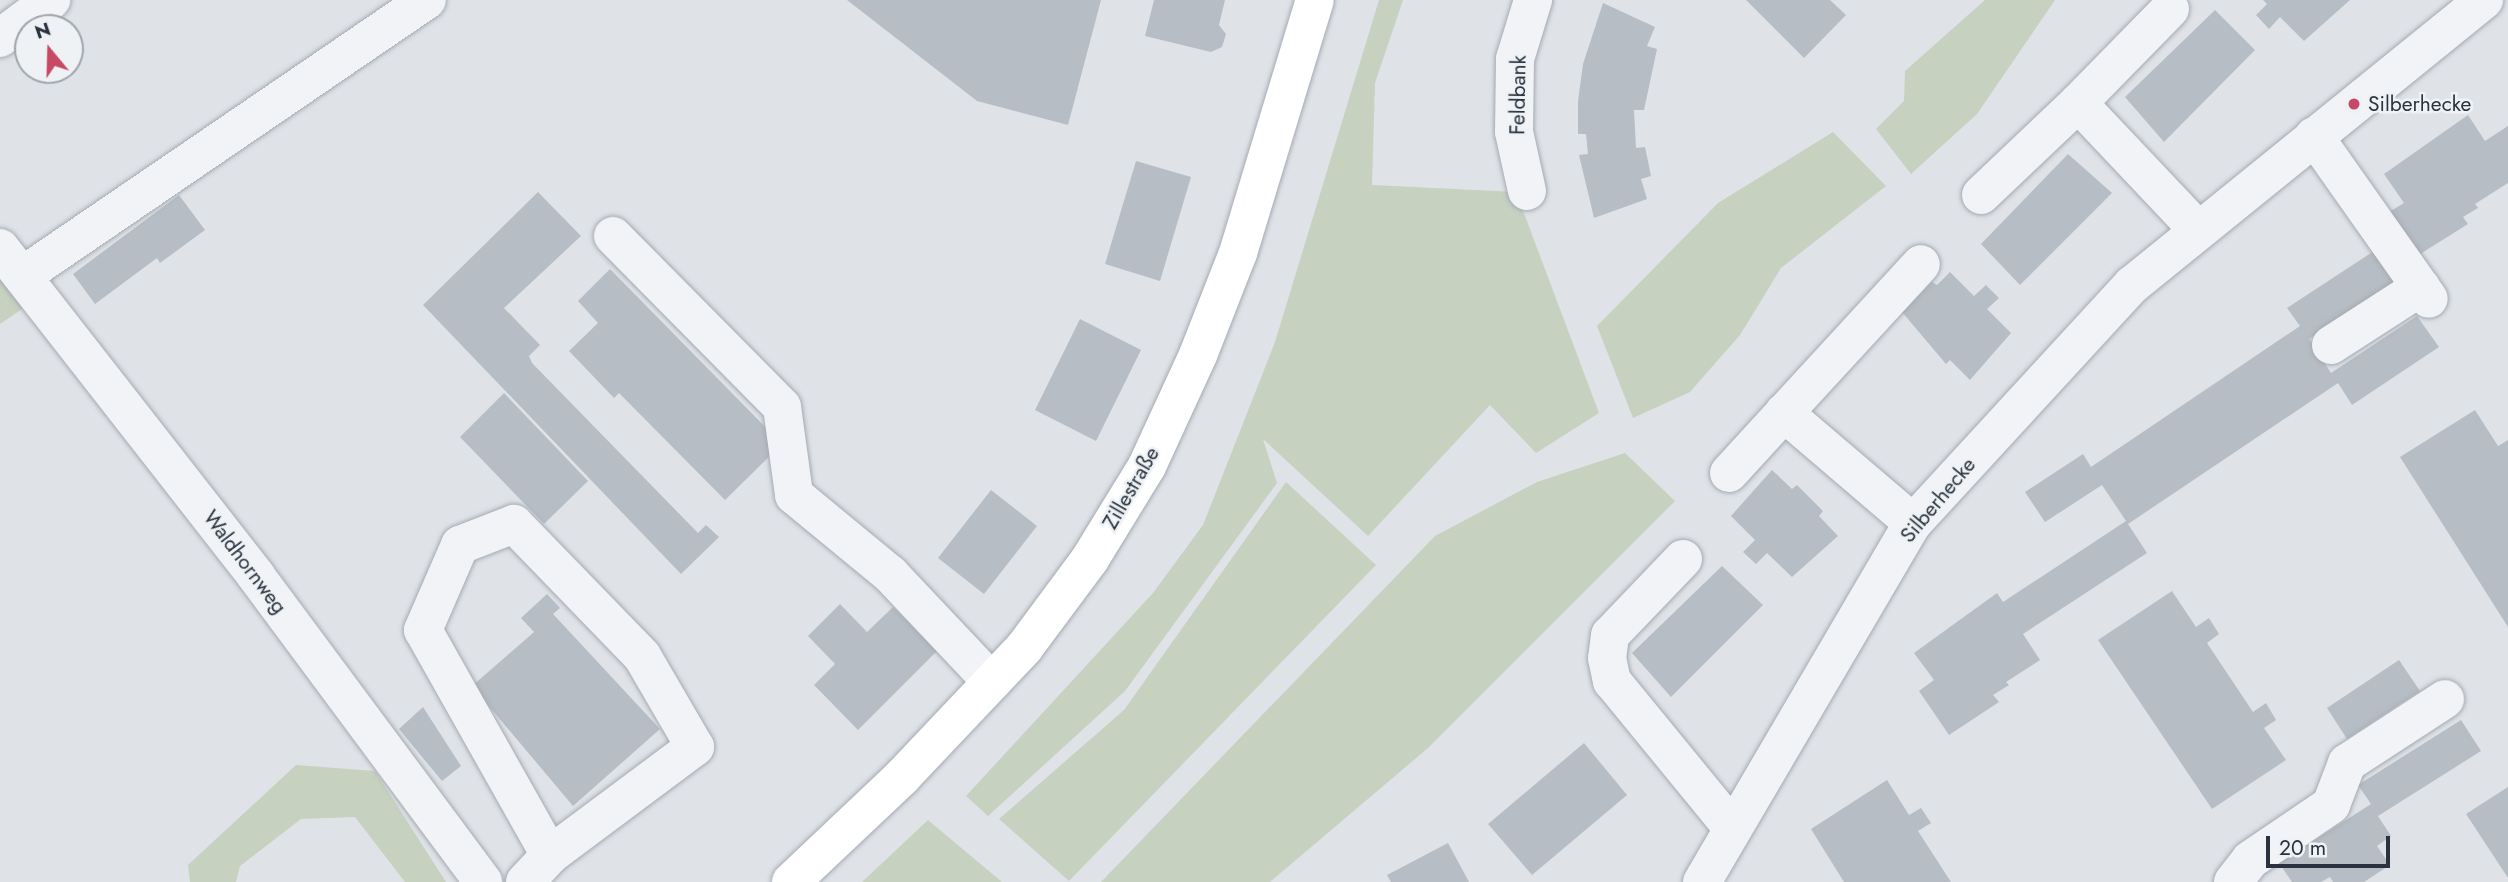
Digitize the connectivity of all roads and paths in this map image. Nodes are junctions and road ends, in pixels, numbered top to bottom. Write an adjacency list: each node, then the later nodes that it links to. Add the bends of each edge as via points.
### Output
1 (51, 0): 7 (street)
2 (427, 0): 14 (street)
3 (1315, 0): 21 (main road, Zillestraße, via 1238,253 1147,466 1090,559 1024,648)
4 (1533, 0): 10 (street, Feldbank, via 1515,59 1514,132)
5 (2484, 0): 9 (street, Silberhecke)
6 (2170, 9): 8 (street)
7 (0, 38)
8 (2078, 103): 11 (street); 12 (street)
9 (2314, 135): 12 (street, Silberhecke); 16 (street, via 2425,293)
10 (1527, 191)
11 (1981, 195)
12 (2197, 229): 19 (street, Silberhecke, via 2132,285 2074,345)
13 (613, 236): 21 (street, via 782,407 794,495 891,575)
14 (11, 262): 25 (street, Waldhornweg, via 256,576)
15 (1921, 264): 17 (street)
16 (2331, 345)
17 (1784, 413): 18 (street); 19 (street)
18 (1729, 473)
19 (1913, 523): 23 (street, Silberhecke)
20 (1683, 559): 23 (street, via 1610,635 1607,659 1612,681)
21 (992, 682): 26 (main road, Zillestraße, via 902,777)
22 (2445, 699): 28 (street, via 2347,763 2331,805 2249,860)
23 (1733, 829): 27 (street, Silberhecke)
24 (538, 869): 24 (street, via 423,630 460,545 514,524 642,656 695,747)
25 (482, 882)
26 (791, 882)
27 (1702, 882)
28 (2234, 882)

